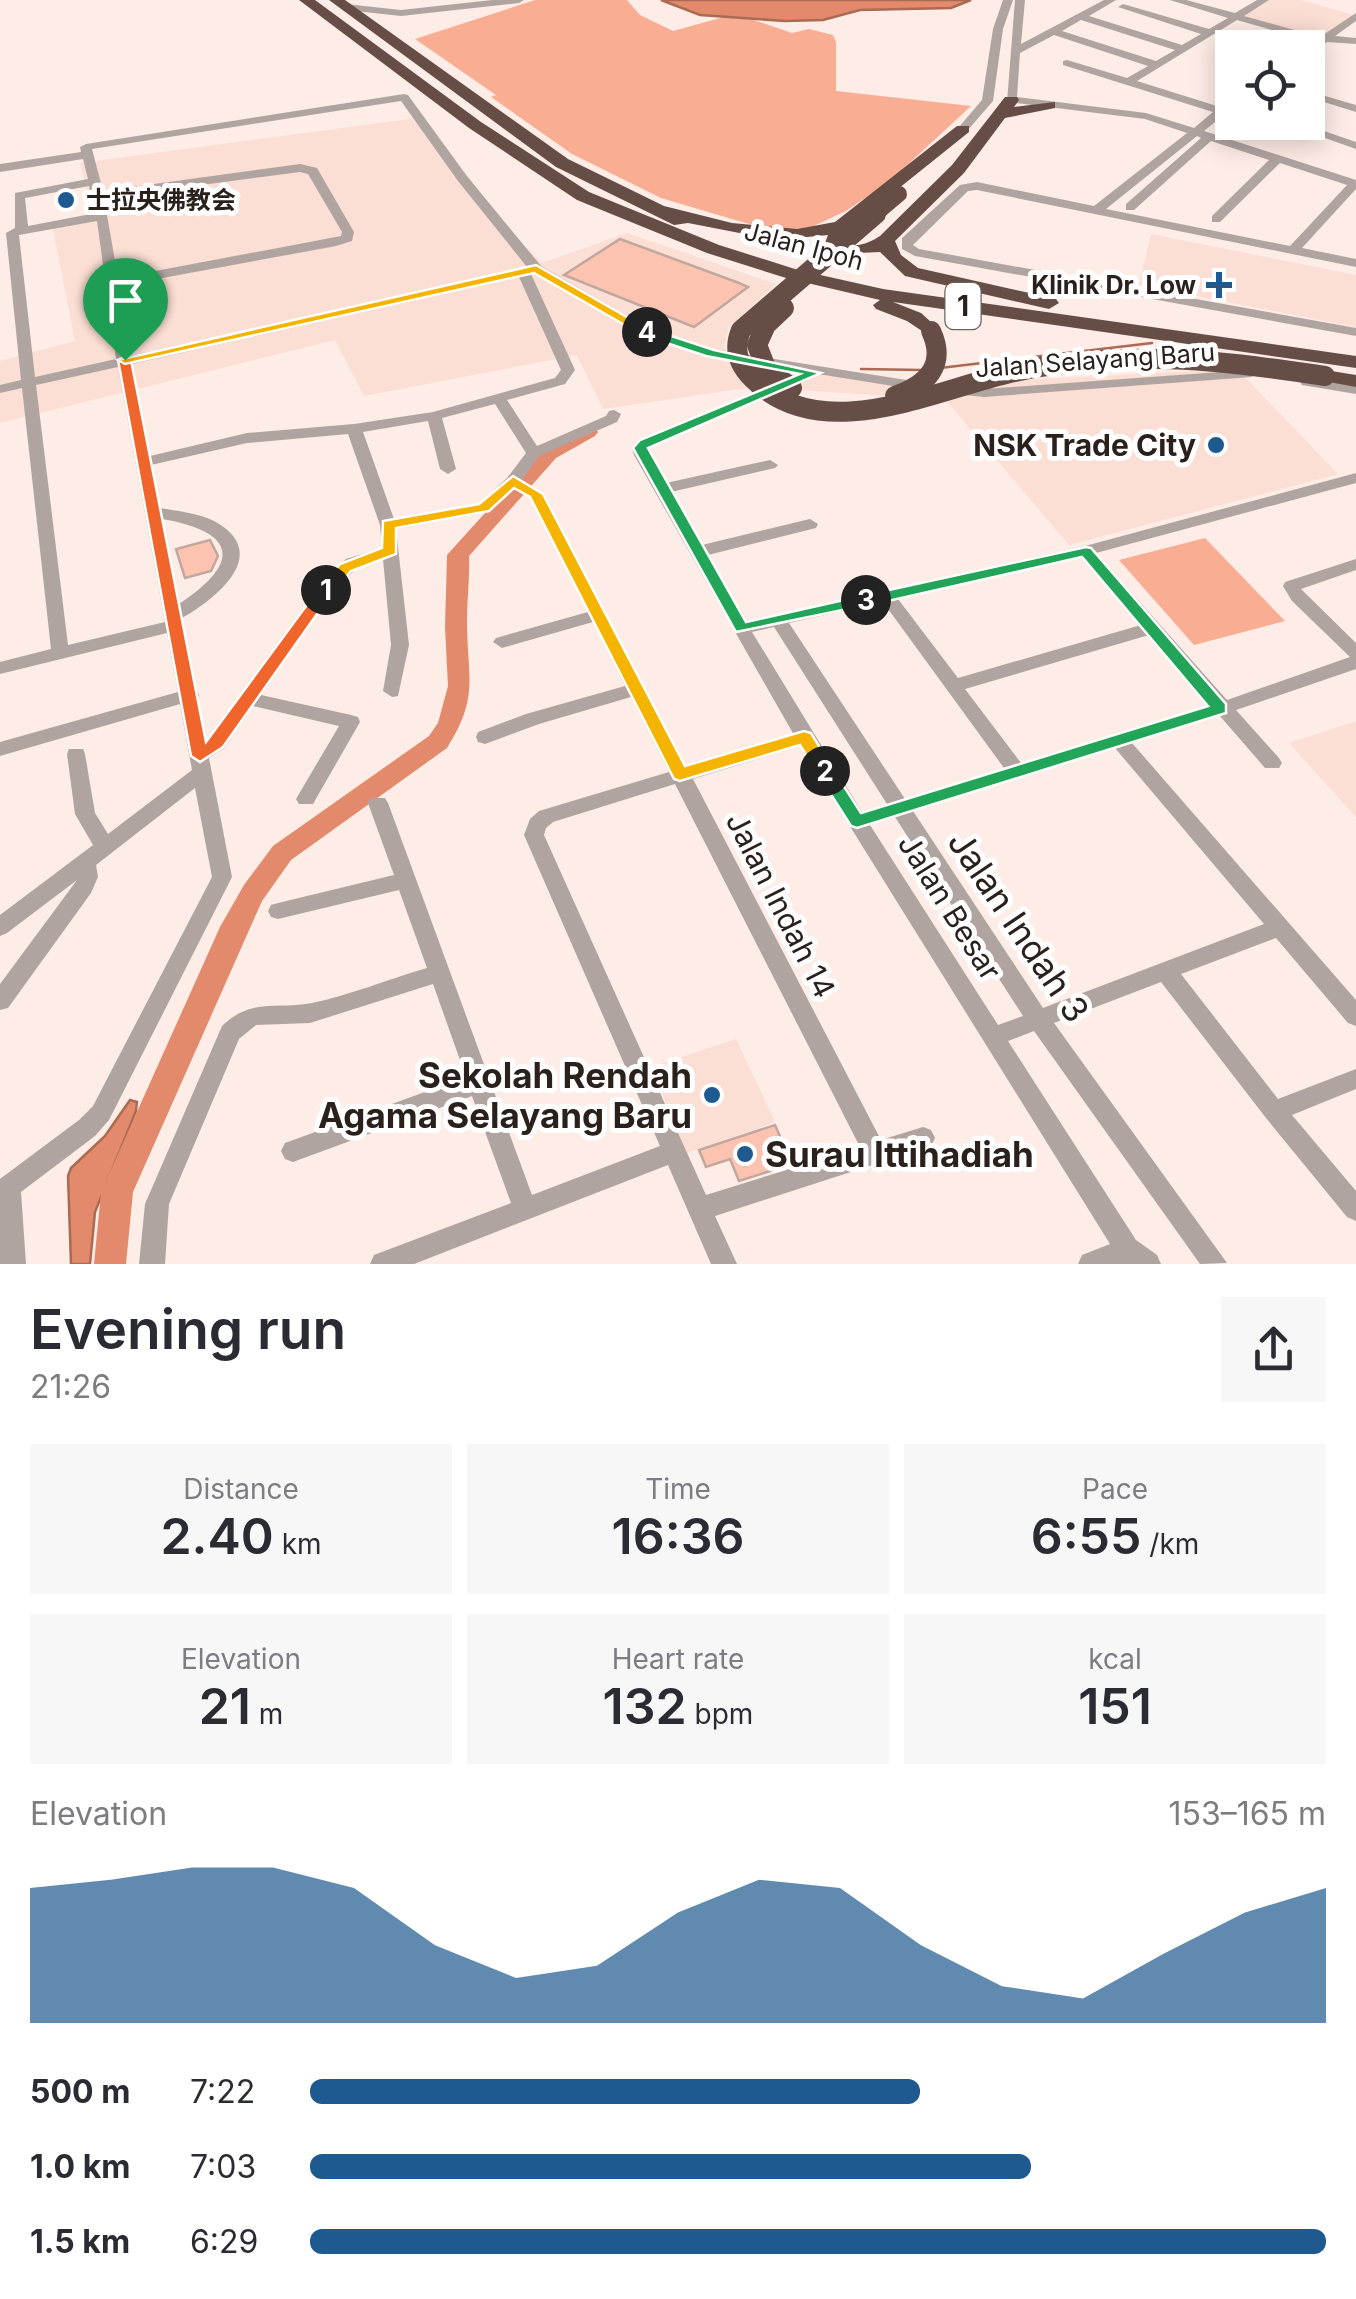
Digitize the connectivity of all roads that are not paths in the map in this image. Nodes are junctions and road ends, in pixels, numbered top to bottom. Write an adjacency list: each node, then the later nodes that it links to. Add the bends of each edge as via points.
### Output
1 (306, 0): 23 (highway, Jalan Ipoh / 1)
2 (519, 0): 10 (street)
3 (1008, 0): 17 (street)
4 (1020, 0): 22 (street)
5 (1111, 0): 12 (street)
6 (1175, 0): 13 (street)
7 (1264, 0): 13 (street)
8 (341, 4): 10 (street, via 390,13); 20 (highway, Jalan Ipoh / 1)
9 (1123, 7): 16 (street)
10 (442, 9): 20 (street, via 399,23 394,32)
11 (1356, 16): 19 (street)
12 (1081, 17): 15 (street); 21 (street)
13 (1236, 17): 14 (street); 16 (street)
14 (1286, 30)
15 (1056, 32): 22 (street); 25 (street)
16 (1210, 33): 21 (street)
17 (998, 39): 30 (street); 35 (street, via 987,101)
18 (1354, 39): 19 (street)
19 (1325, 40)
20 (401, 47): 39 (highway, Jalan Ipoh / 1)
21 (1184, 48): 25 (street)
22 (1015, 52): 30 (street)
23 (381, 56): 27 (highway, Jalan Ipoh / 1); 28 (highway)
24 (1068, 63): 26 (street)
25 (1157, 65): 26 (street)
26 (1129, 82): 31 (street)
27 (428, 92): 28 (highway, via 411,89); 48 (highway, Jalan Ipoh / 1)
28 (404, 97): 41 (street, via 97,142 86,147); 62 (street, Jalan Selayang Baru)
29 (1325, 99): 33 (street)
30 (1009, 100): 32 (highway); 32 (street); 42 (highway)
31 (1215, 104)
32 (1049, 105): 36 (street, via 1146,116)
33 (1355, 108)
34 (1215, 116): 36 (street)
35 (963, 129): 49 (highway); 56 (highway)
36 (1196, 130): 37 (street); 53 (street)
37 (1211, 135): 43 (street); 50 (street)
38 (1325, 136): 40 (street)
39 (534, 142): 47 (highway); 52 (highway, Jalan Ipoh / 1, via 582,175)
40 (1356, 146)
41 (85, 156): 44 (street); 46 (street)
42 (964, 158): 49 (highway); 59 (highway)
43 (1278, 158): 45 (street); 55 (street)
44 (0, 168)
45 (1355, 184): 60 (street)
46 (96, 189): 54 (street); 58 (street, via 19,196); 65 (street, via 300,168 312,171 348,232 336,242)
47 (631, 190)
48 (583, 196): 51 (highway, Jalan Ipoh / 1); 57 (highway)
49 (906, 196): 51 (highway, bridge, via 766,324 758,339 758,357 799,391 835,400 879,399 904,393 932,374 940,358 931,330 897,310 774,279 709,256); 73 (highway, bridge, via 744,324 736,353 760,386 807,406 860,414 1019,371 1116,359 1213,360)
50 (1130, 207)
51 (610, 208): 70 (highway, Jalan Ipoh / 1, via 757,264 842,287)
52 (652, 208): 56 (highway, via 760,234 798,236); 66 (highway, Jalan Ipoh / 1, via 849,274)
53 (1097, 210): 60 (street); 67 (street, via 964,188 907,246)
54 (102, 216): 58 (street); 65 (street)
55 (1216, 219)
56 (842, 226): 59 (highway, via 834,243 842,250 871,250)
57 (625, 228)
58 (11, 233): 63 (street)
59 (886, 240): 66 (highway, via 891,257 912,272)
60 (1292, 250): 61 (street)
61 (1356, 263)
62 (530, 270): 69 (street); 71 (street, Jalan Selayang Baru, via 642,330 711,353); 76 (street, via 568,374)
63 (17, 274): 64 (street); 72 (street)
64 (0, 278)
65 (113, 284): 69 (street)
66 (1068, 306): 68 (highway, Jalan Ipoh / 1)
67 (1356, 332)
68 (1356, 350)
69 (125, 360): 72 (street); 81 (street)
70 (1356, 362)
71 (814, 373): 75 (street, Jalan Selayang Baru, via 973,392 1224,373); 86 (street, Jalan Besar, via 645,442 642,455)
72 (31, 381): 74 (street); 101 (street, via 41,530)
73 (1356, 381)
74 (0, 389)
75 (1356, 390)
76 (498, 399): 78 (street); 80 (street)
77 (614, 414): 80 (street)
78 (434, 416): 79 (street); 83 (street)
79 (354, 429): 81 (street, via 247,438); 89 (street)
80 (534, 453): 84 (street)
81 (144, 462): 87 (street)
82 (770, 465): 86 (street)
83 (448, 470)
84 (515, 482): 89 (street, via 484,508); 95 (street, Jalan Indah 14, via 536,494)
85 (1352, 483): 92 (street)
86 (662, 489): 91 (street, Jalan Besar)
87 (153, 512): 96 (street); 96 (street, via 205,523 229,543 232,556 223,580)
88 (810, 524): 91 (street)
89 (388, 525): 90 (street)
90 (390, 551): 107 (street, via 400,645); 109 (street, via 346,568)
91 (698, 552): 98 (street, Jalan Besar)
92 (1086, 552): 94 (street); 99 (street)
93 (1356, 564): 102 (street, via 1291,586)
94 (887, 596): 97 (street); 105 (street)
95 (598, 615): 100 (street); 106 (street, Jalan Indah 14)
96 (174, 620): 101 (street); 108 (street)
97 (778, 620): 98 (street); 122 (street, Jalan Indah 3)
98 (742, 628): 112 (street, Jalan Besar)
99 (1151, 628): 105 (street); 110 (street)
100 (502, 642)
101 (60, 653): 104 (street)
102 (1356, 653)
103 (1356, 662): 110 (street)
104 (0, 668)
105 (953, 686): 118 (street)
106 (637, 689): 111 (street); 119 (street, Jalan Indah 14)
107 (392, 691)
108 (190, 694): 114 (street); 117 (street)
109 (250, 699): 117 (street); 120 (street, via 351,722)
110 (1220, 709): 113 (street); 116 (street)
111 (485, 738)
112 (804, 738): 119 (street); 123 (street, Jalan Besar)
113 (1119, 740): 118 (street); 129 (street)
114 (0, 749)
115 (76, 754): 124 (street, via 85,814)
116 (1272, 763)
117 (202, 764): 124 (street); 143 (street, via 222,877 101,1113)
118 (1016, 772): 122 (street)
119 (680, 774): 140 (street, via 546,816 534,835); 142 (street, Jalan Indah 14)
120 (306, 799)
121 (378, 803): 126 (street)
122 (898, 808): 123 (street); 134 (street, Jalan Indah 3)
123 (857, 821): 135 (street, Jalan Besar)
124 (106, 848): 125 (street)
125 (86, 864): 128 (street); 132 (street, via 84,887)
126 (406, 880): 127 (street); 131 (street)
127 (278, 911)
128 (0, 927)
129 (1280, 927): 130 (street); 133 (street)
130 (1165, 970): 134 (street); 138 (street)
131 (439, 973): 137 (street); 150 (street, via 310,1014 240,1022 157,1204)
132 (0, 1001)
133 (1356, 1016)
134 (1037, 1018): 135 (street); 149 (street, Jalan Indah 3)
135 (993, 1037): 148 (street, Jalan Besar)
136 (1356, 1079): 138 (street)
137 (479, 1083): 141 (street); 145 (street)
138 (1274, 1112): 144 (street)
139 (923, 1138): 142 (street)
140 (675, 1151): 145 (street); 146 (street)
141 (292, 1152)
142 (876, 1153): 146 (street)
143 (4, 1191): 147 (street)
144 (1356, 1209)
145 (524, 1210): 151 (street)
146 (700, 1210): 152 (street)
147 (8, 1249)
148 (1135, 1259): 153 (street)
149 (1214, 1263)
150 (152, 1264)
151 (383, 1264)
152 (724, 1264)
153 (1091, 1264)

